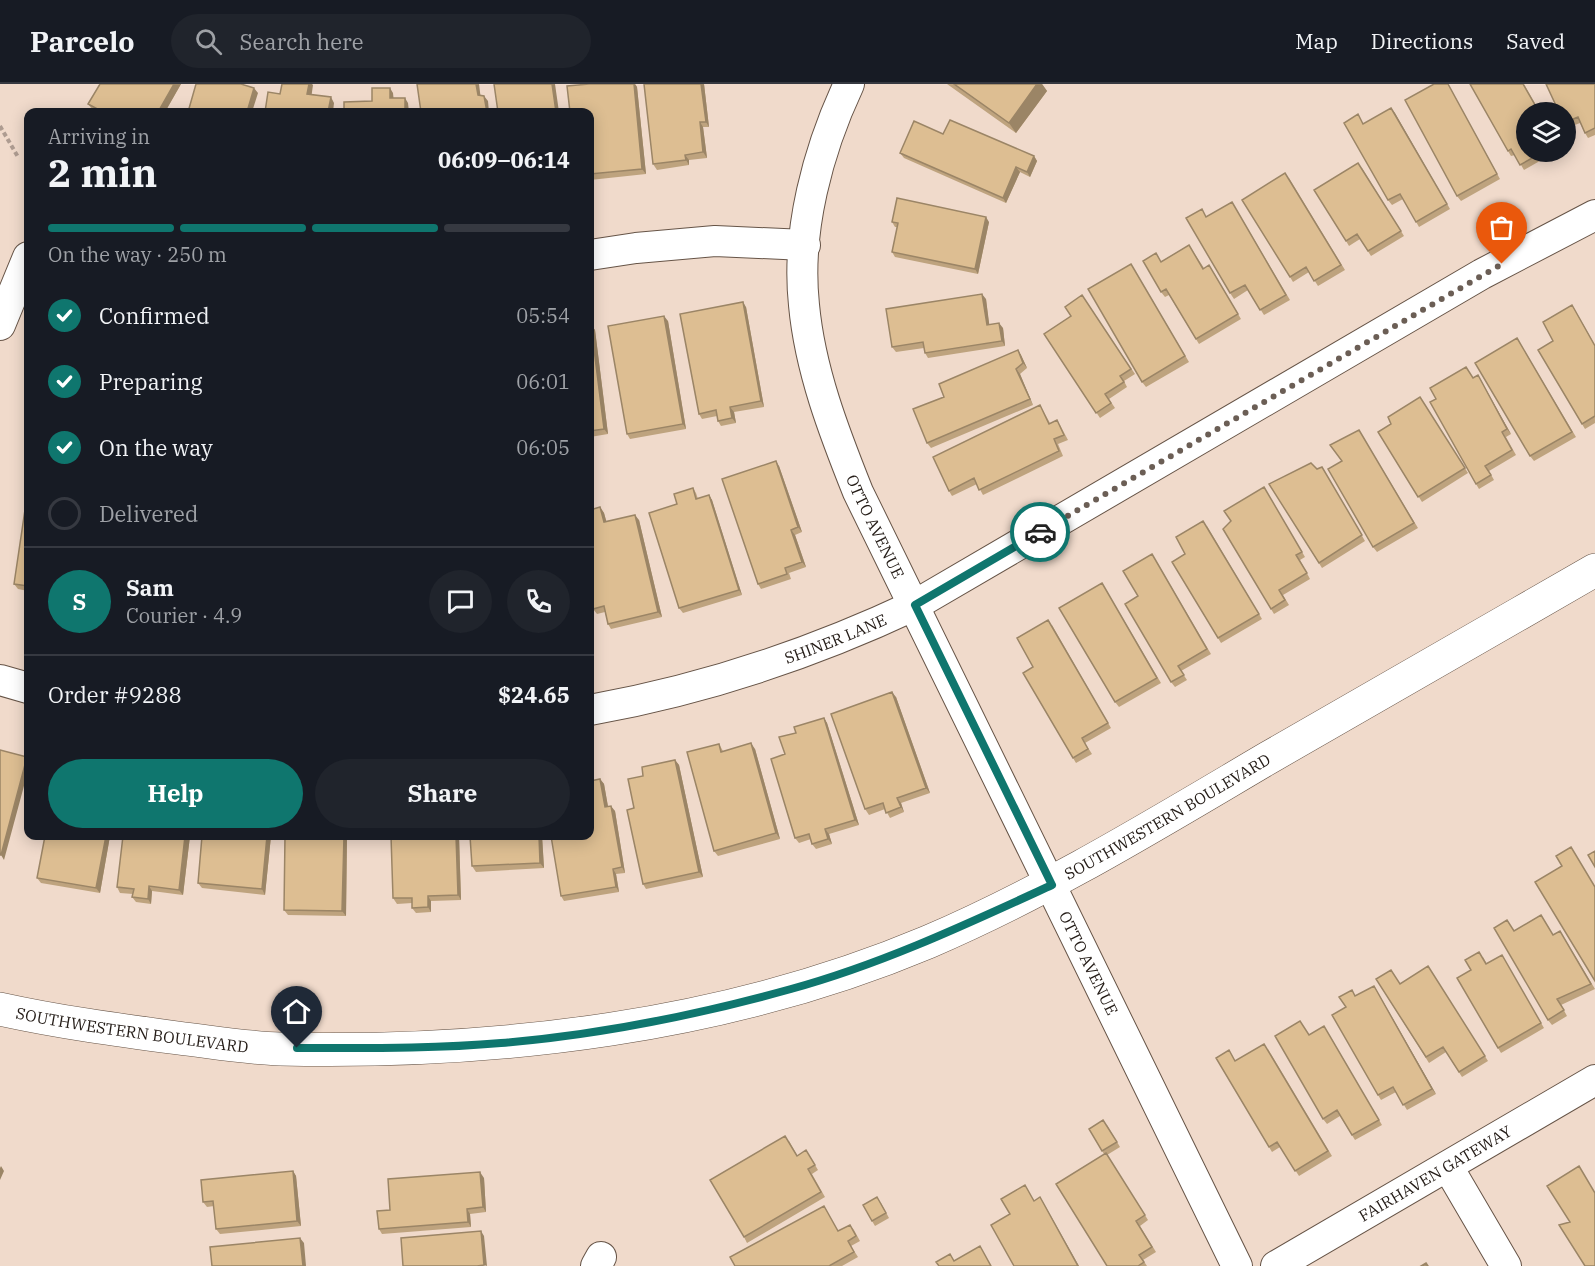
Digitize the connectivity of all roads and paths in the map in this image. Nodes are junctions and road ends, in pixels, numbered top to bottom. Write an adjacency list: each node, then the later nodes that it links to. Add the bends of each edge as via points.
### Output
1 (849, 84): 5 (street, OTTO AVENUE, via 824,148 811,198)
2 (0, 126): 3 (path)
3 (18, 158)
4 (1595, 215): 10 (street, SHINER LANE, via 1482,274)
5 (805, 245): 6 (street, via 716,241); 10 (street, OTTO AVENUE, via 803,303 822,395 858,492)
6 (594, 254)
7 (24, 267): 8 (street)
8 (0, 325)
9 (1595, 570): 14 (street, SOUTHWESTERN BOULEVARD)
10 (915, 605): 13 (street, SHINER LANE, via 736,676 653,699); 14 (street, OTTO AVENUE)
11 (0, 680): 12 (street)
12 (24, 687)
13 (594, 709)
14 (1052, 885): 15 (street, SOUTHWESTERN BOULEVARD, via 927,942 792,989 619,1027 501,1043 277,1049 67,1024); 18 (street, OTTO AVENUE)
15 (0, 1009)
16 (1595, 1080): 17 (street, FAIRHAVEN GATEWAY)
17 (1448, 1167): 19 (street, FAIRHAVEN GATEWAY); 20 (street)
18 (1237, 1266)
19 (1276, 1266)
20 (1506, 1266)

